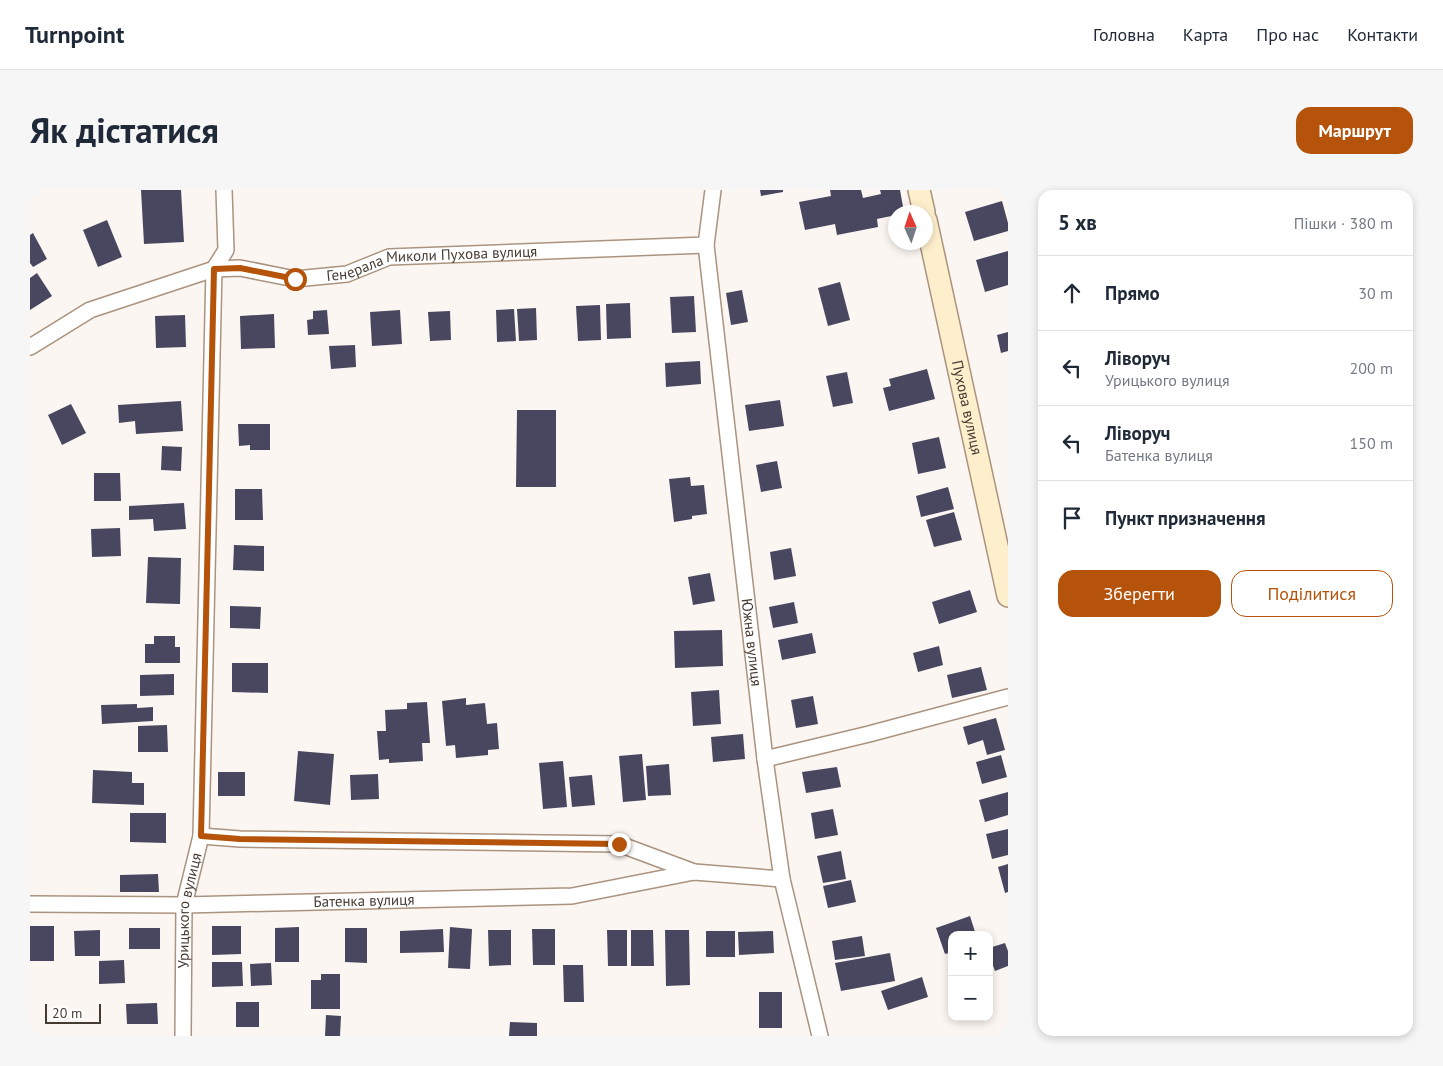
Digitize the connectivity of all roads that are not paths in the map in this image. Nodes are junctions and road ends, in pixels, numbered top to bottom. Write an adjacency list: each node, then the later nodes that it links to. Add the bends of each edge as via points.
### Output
1 (224, 190): 7 (street, Урицького вулиця, via 226,250)
2 (713, 190): 5 (street)
3 (919, 190): 4 (main road)
4 (922, 205)
5 (706, 245): 7 (street, Генерала Миколи Пухова вулиця, via 389,257 347,274 295,279 240,268); 11 (street, Южна вулиця)
6 (933, 250): 9 (main road, Пухова вулиця)
7 (214, 269): 8 (street, Генерала Миколи Пухова вулиця, via 90,310); 12 (street, Урицького вулиця)
8 (30, 347)
9 (1008, 596)
10 (1008, 697): 11 (street)
11 (765, 760): 14 (street, Южна вулиця)
12 (201, 836): 13 (street, Батенка вулиця, via 619,844); 16 (street, Урицького вулиця)
13 (694, 872): 14 (street, Батенка вулиця); 16 (street, Батенка вулиця, via 572,896)
14 (782, 879): 18 (street, Южна вулиця)
15 (30, 904): 16 (street, Батенка вулиця)
16 (184, 905): 17 (street, Урицького вулиця)
17 (183, 1036)
18 (820, 1036)

